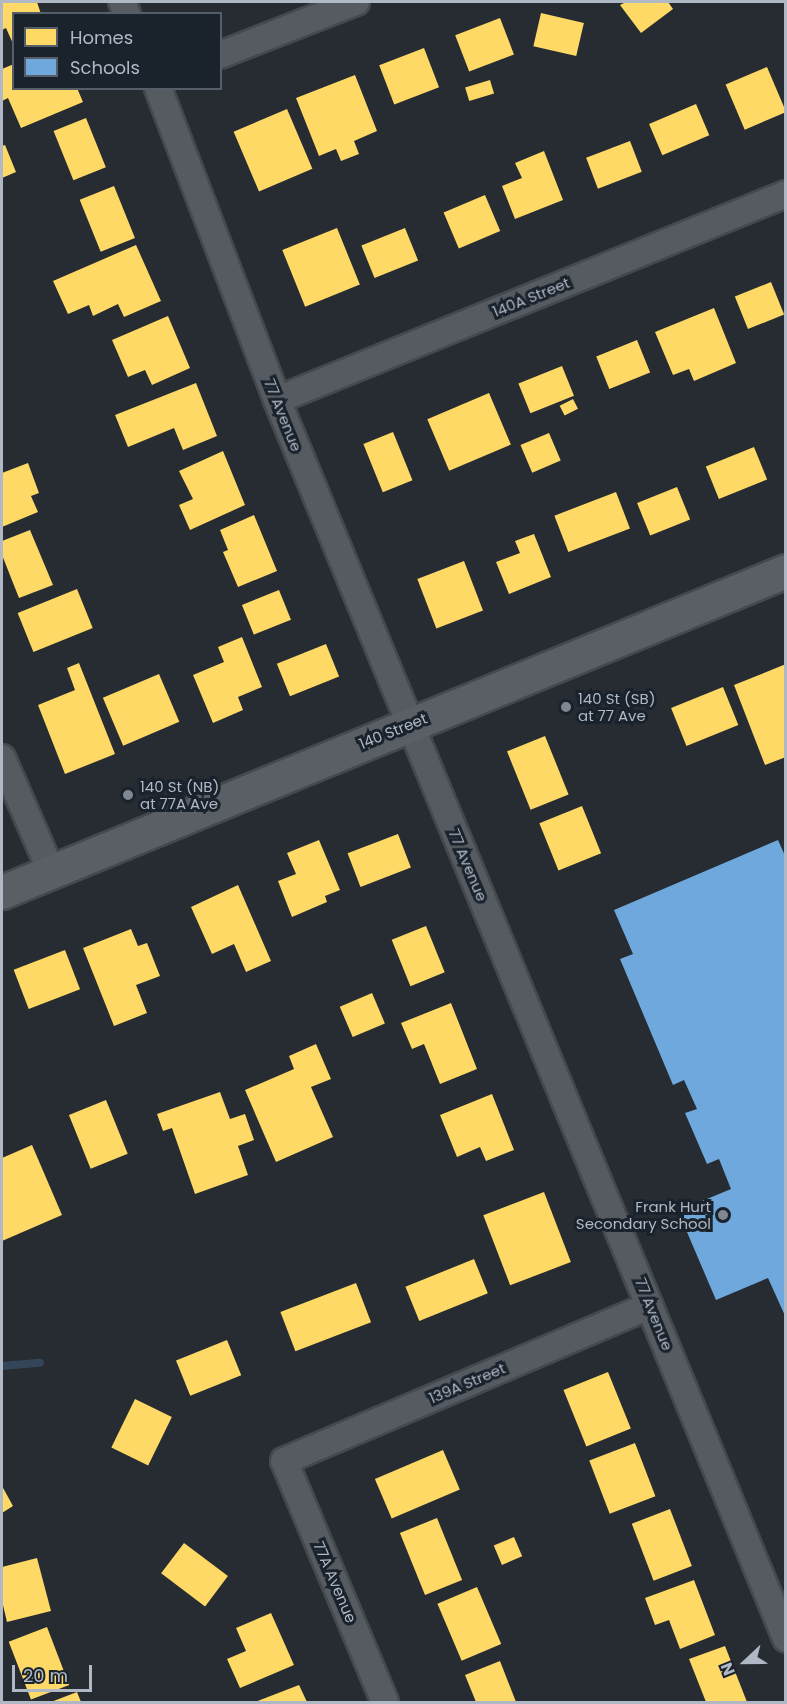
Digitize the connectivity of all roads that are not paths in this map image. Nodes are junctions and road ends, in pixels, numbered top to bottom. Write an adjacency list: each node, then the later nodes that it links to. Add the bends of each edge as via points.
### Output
1 (356, 2): 2 (street)
2 (222, 54)
3 (159, 90): 5 (street, 77 Avenue)
4 (786, 194): 5 (street, 140A Street)
5 (277, 400): 7 (street, 77 Avenue)
6 (786, 571): 7 (main road, 140 Street)
7 (409, 724): 9 (main road, 140 Street); 11 (street, 77 Avenue)
8 (2, 758): 9 (street)
9 (51, 872): 10 (main road, 140 Street)
10 (2, 892)
11 (649, 1306): 12 (street, 139A Street); 13 (street, 77 Avenue)
12 (284, 1461): 14 (street, 77A Avenue)
13 (786, 1638)
14 (385, 1702)

